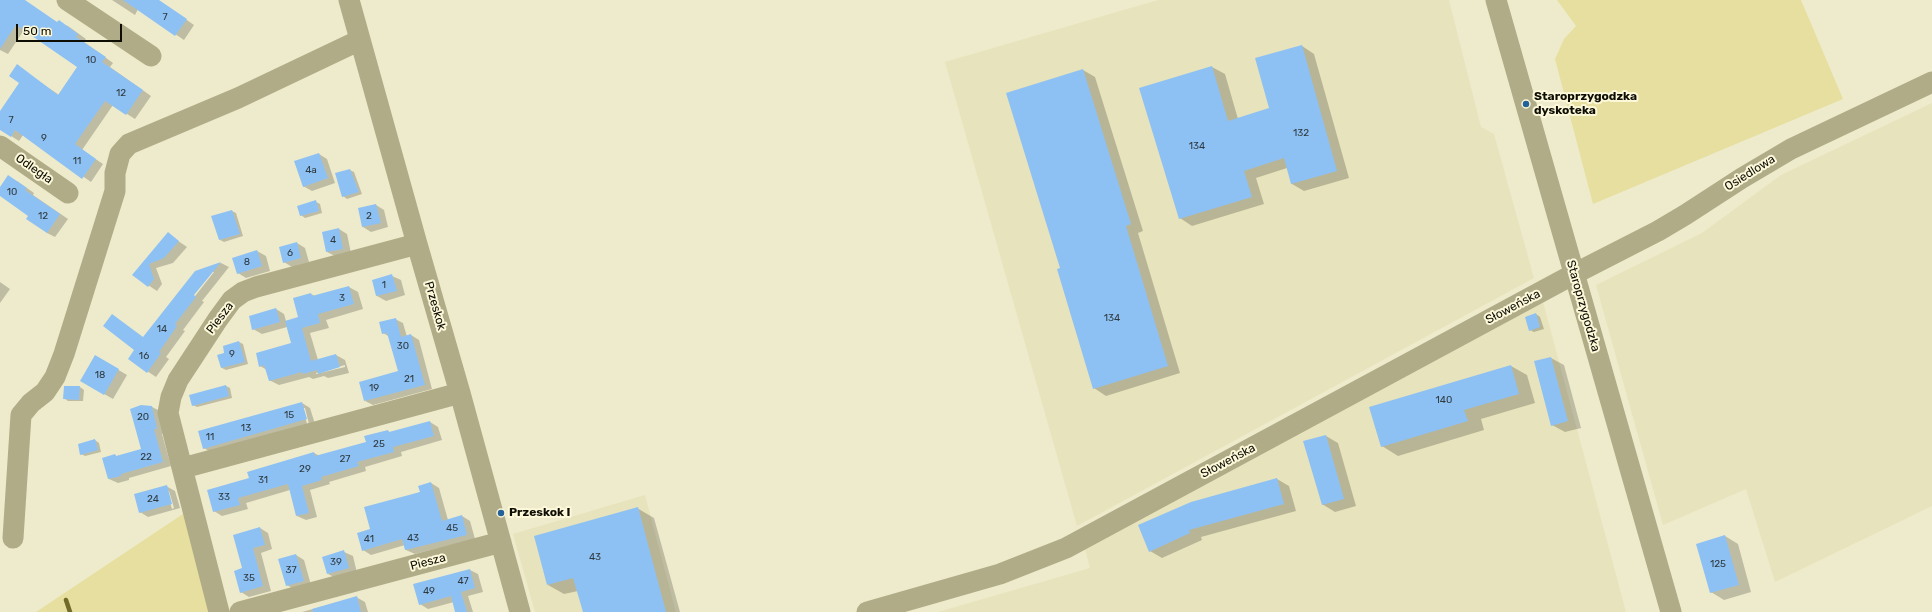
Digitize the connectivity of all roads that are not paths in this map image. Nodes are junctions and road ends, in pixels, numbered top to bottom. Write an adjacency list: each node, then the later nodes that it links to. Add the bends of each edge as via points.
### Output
1 (67, 0): 5 (street)
2 (349, 0): 4 (street, Przeskok)
3 (1496, 0): 10 (street, Staroprzygodzka)
4 (360, 40): 9 (street, Przeskok); 13 (street, via 238,98 129,144 120,154 115,172 115,191 64,354 55,377 45,392 31,403 21,416)
5 (151, 56)
6 (1932, 82): 10 (street, Osiedlowa, via 1791,149 1680,219)
7 (0, 146): 8 (street, Odległa)
8 (68, 193)
9 (417, 244): 11 (street, Przeskok); 12 (street, Piesza, via 256,287 232,300 178,380 171,397 168,413)
10 (1574, 274): 18 (street, Słoweńska, via 1066,548 1000,574); 19 (street, Staroprzygodzka)
11 (460, 393): 12 (street); 14 (street, Przeskok)
12 (183, 468): 15 (street, Piesza)
13 (13, 538)
14 (501, 542): 16 (street, Piesza); 17 (street, Przeskok)
15 (219, 612)
16 (240, 612)
17 (520, 612)
18 (867, 612)
19 (1671, 612)

